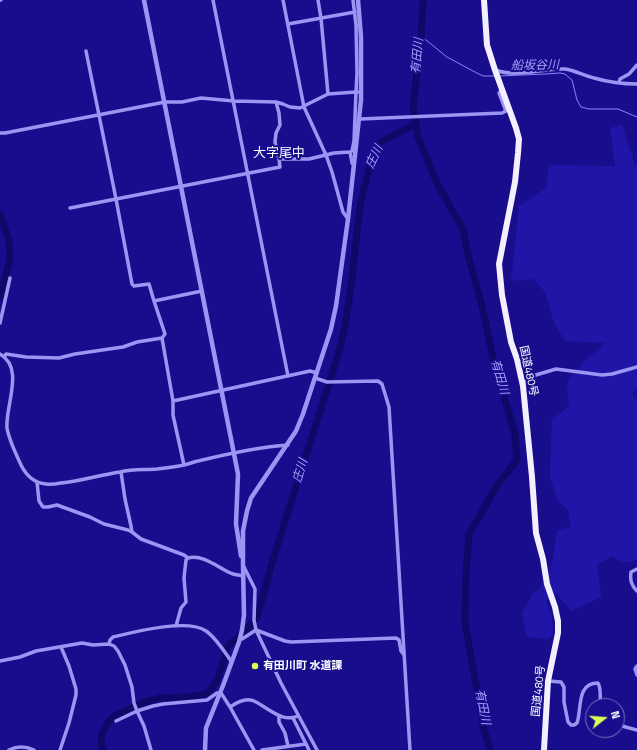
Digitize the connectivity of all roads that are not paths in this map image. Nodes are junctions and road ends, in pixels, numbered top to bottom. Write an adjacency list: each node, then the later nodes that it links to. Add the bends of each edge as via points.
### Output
1 (144, 0): 22 (street)
2 (213, 0): 21 (street)
3 (283, 0): 10 (street)
4 (318, 0): 9 (street)
5 (354, 0): 8 (street)
6 (358, 0): 11 (street)
7 (484, 0): 14 (highway, 国道480号, via 487,45)
8 (355, 12): 9 (street); 11 (street)
9 (320, 18): 10 (street); 20 (street)
10 (288, 24): 24 (street)
11 (358, 25): 15 (street); 19 (street)
12 (86, 51): 25 (street)
13 (637, 65): 16 (street, via 620,79)
14 (495, 70): 16 (street, via 520,73 566,69); 18 (highway, 国道480号)
15 (362, 76): 19 (street, via 359,78); 26 (street)
16 (619, 83): 17 (street)
17 (637, 84)
18 (502, 89): 26 (street, via 499,93 506,111 502,113); 47 (highway, 国道480号, via 519,139 512,198 499,264 502,295)
19 (356, 92): 20 (street); 28 (street, via 354,141)
20 (328, 94): 24 (street)
21 (234, 101): 22 (street, via 201,98); 23 (street); 32 (street)
22 (165, 102): 25 (street); 33 (street)
23 (276, 102): 24 (street, via 290,108); 30 (street, via 280,125 274,142)
24 (304, 107): 29 (street)
25 (99, 115): 27 (street); 34 (street)
26 (361, 119): 31 (street)
27 (0, 133)
28 (350, 152): 29 (street); 31 (street)
29 (326, 155): 30 (street, via 309,159); 36 (street, via 343,212)
30 (279, 158): 32 (street, via 280,167)
31 (354, 165): 36 (street)
32 (247, 173): 33 (street); 46 (street)
33 (181, 186): 34 (street); 38 (street)
34 (116, 199): 35 (street); 39 (street, via 132,284 149,284)
35 (70, 208)
36 (348, 219): 45 (street, via 336,306)
37 (10, 278): 40 (street)
38 (202, 292): 39 (street); 48 (street)
39 (154, 301): 41 (street, via 164,334)
40 (0, 323)
41 (162, 338): 43 (street, via 59,358 6,354); 49 (street)
42 (0, 354): 43 (street)
43 (4, 357): 54 (street, via 13,374 8,432 23,469)
44 (637, 366): 47 (street, via 602,375 556,368 529,377)
45 (316, 375): 46 (street, via 310,371); 50 (street, via 303,414); 68 (street, via 327,382 378,381 382,384 389,414)
46 (288, 376): 48 (street)
47 (522, 386): 73 (highway, 国道480号, via 536,533 558,622)
48 (221, 390): 49 (street); 51 (street)
49 (173, 401): 52 (street, via 173,415)
50 (288, 445): 51 (street); 56 (street, via 251,498)
51 (234, 453): 52 (street); 55 (street, via 238,474)
52 (184, 465): 53 (street)
53 (121, 472): 54 (street, via 74,482); 57 (street)
54 (37, 482): 57 (street, via 39,501 43,507 56,505)
55 (236, 524): 56 (street, via 240,529); 59 (street)
56 (244, 525): 59 (street)
57 (132, 532): 58 (street, via 141,539)
58 (188, 558): 61 (street, via 205,560 233,574); 63 (street, via 184,578 186,602 181,608)
59 (243, 565): 61 (street); 64 (street, via 255,589)
60 (637, 568): 62 (street, via 631,572 630,578)
61 (243, 576): 65 (street, via 244,615)
62 (637, 591)
63 (176, 626): 66 (street, via 157,627 113,637); 70 (street, via 191,625 207,631)
64 (256, 630): 65 (street); 68 (street, via 291,642 396,638); 79 (street)
65 (240, 640): 70 (street)
66 (109, 644): 67 (street, via 82,643); 77 (street, via 118,651 125,666)
67 (61, 647): 69 (street); 88 (street, via 76,695)
68 (404, 655): 95 (street)
69 (0, 661)
70 (232, 661): 74 (street)
71 (637, 666): 72 (street)
72 (637, 675)
73 (548, 681): 75 (street, via 560,682 564,687 566,715 571,725 577,723 579,718 583,690 593,683 598,683 601,688); 96 (highway, 国道480号)
74 (221, 693): 76 (street); 77 (street, via 207,700 163,704); 90 (street, via 206,728)
75 (600, 698)
76 (230, 707): 78 (street, via 251,700); 91 (street)
77 (137, 712): 81 (street); 89 (street)
78 (279, 716): 80 (street); 85 (street, via 278,722 285,733)
79 (298, 716): 80 (street); 94 (street)
80 (293, 718): 84 (street)
81 (116, 721)
82 (625, 727): 83 (street)
83 (637, 730)
84 (306, 744): 85 (street); 93 (street)
85 (288, 746): 92 (street)
86 (9, 750): 87 (street, via 21,747)
87 (34, 750)
88 (60, 750)
89 (151, 750)
90 (205, 750)
91 (254, 750)
92 (262, 750)
93 (309, 750)
94 (317, 750)
95 (410, 750)
96 (544, 750)

